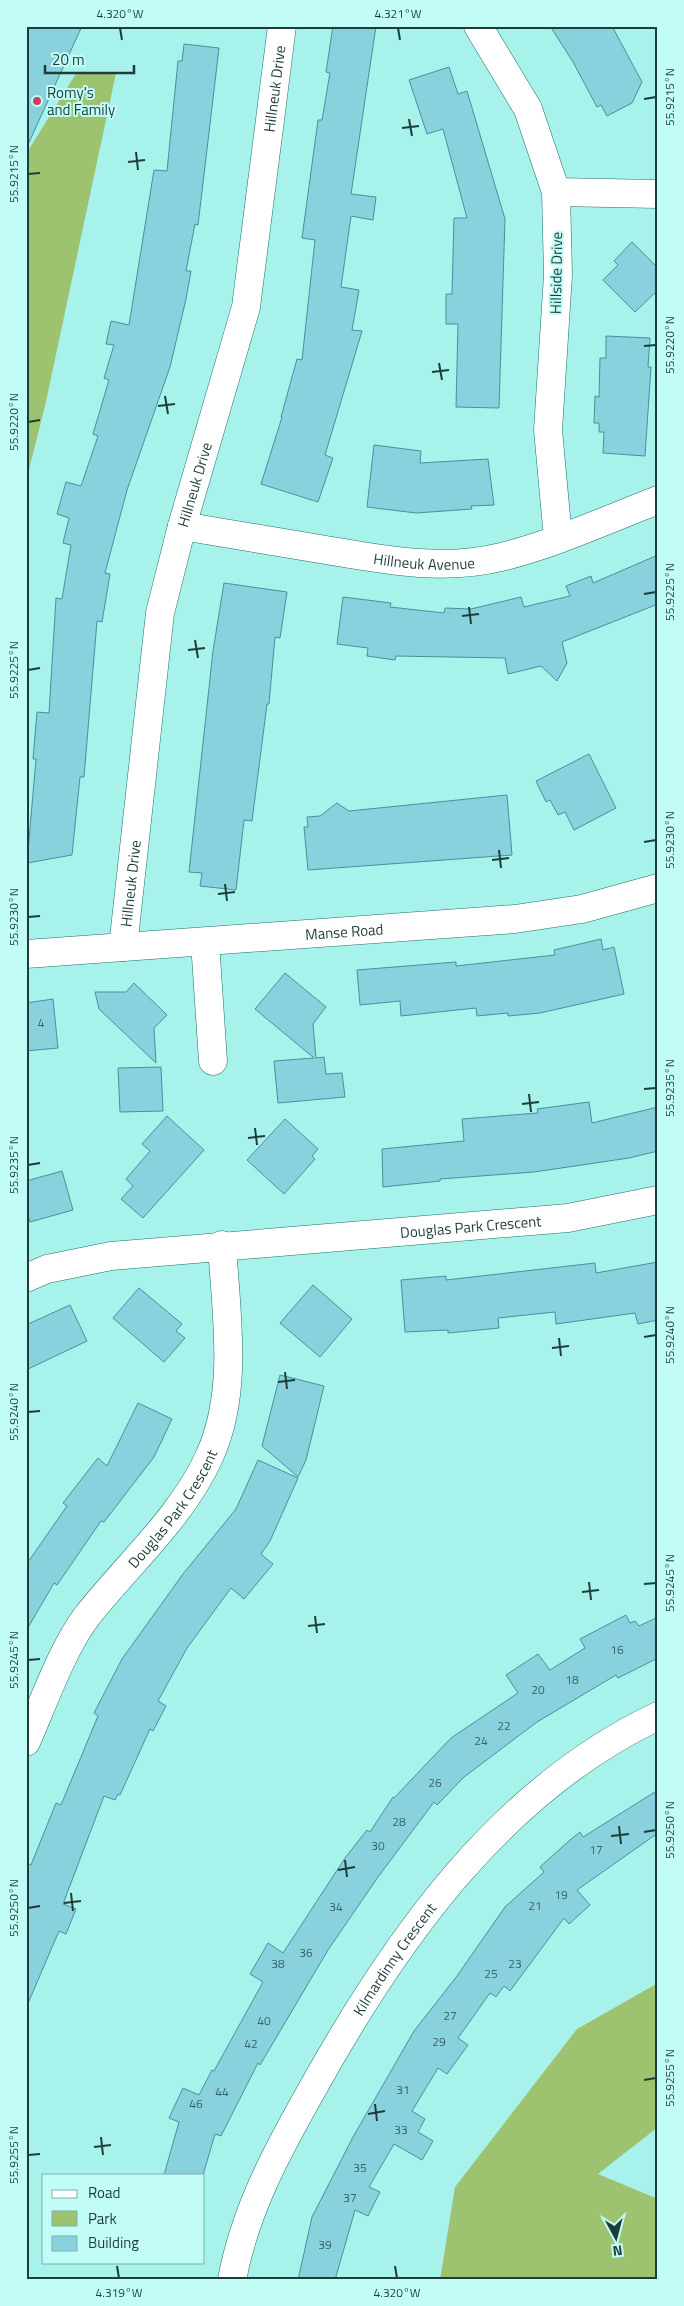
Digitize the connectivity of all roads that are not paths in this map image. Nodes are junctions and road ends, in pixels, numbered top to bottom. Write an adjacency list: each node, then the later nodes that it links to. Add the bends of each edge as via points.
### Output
1 (282, 26): 6 (street, Hillneuk Drive, via 246,307)
2 (478, 26): 3 (street, Hillside Drive, via 528,108)
3 (556, 192): 4 (street); 7 (street, Hillside Drive, via 558,275 548,430)
4 (658, 194)
5 (658, 500): 7 (street, Hillneuk Avenue)
6 (182, 526): 7 (street, Hillneuk Avenue, via 424,564 500,557); 10 (street, Hillneuk Drive, via 160,613)
7 (558, 538)
8 (658, 888): 9 (street, Manse Road, via 582,909 516,919)
9 (205, 942): 10 (street, Manse Road); 12 (street)
10 (123, 947): 11 (street, Manse Road)
11 (26, 954)
12 (213, 1061)
13 (658, 1200): 14 (street, Douglas Park Crescent, via 568,1218)
14 (222, 1245): 15 (street, Douglas Park Crescent, via 101,1257 47,1269); 17 (street, Douglas Park Crescent, via 228,1360 224,1405 210,1454 186,1498 86,1618)
15 (26, 1278)
16 (658, 1716): 18 (street, Kilmardinny Crescent, via 609,1742 559,1776 460,1871 417,1923 362,2002 270,2164 249,2215)
17 (26, 1742)
18 (232, 2280)

